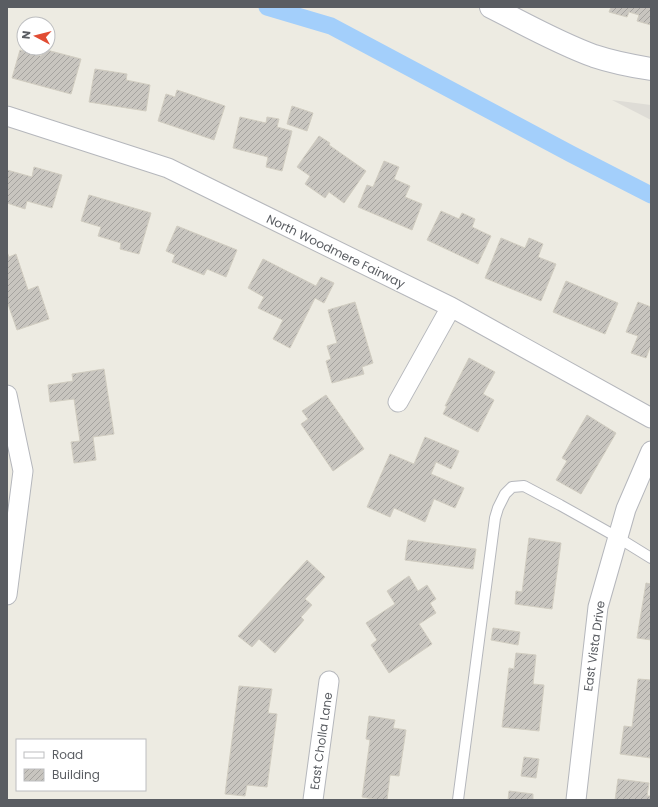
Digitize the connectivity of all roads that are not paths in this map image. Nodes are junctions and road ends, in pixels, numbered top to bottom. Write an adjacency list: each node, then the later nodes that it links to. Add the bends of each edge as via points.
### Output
1 (491, 7): 2 (street, via 556,40 596,56)
2 (651, 69)
3 (7, 116): 4 (street, North Woodmere Fairway, via 168,168)
4 (451, 307): 6 (street); 7 (street, North Woodmere Fairway)
5 (7, 395): 11 (street, via 22,471)
6 (398, 402)
7 (651, 418)
8 (651, 451): 9 (street, East Vista Drive)
9 (617, 537): 10 (lane); 14 (lane, via 524,486 512,487 504,494 496,518); 15 (street, East Vista Drive, via 598,607)
10 (651, 558)
11 (7, 595)
12 (329, 681): 13 (street, East Cholla Lane)
13 (313, 800)
14 (458, 800)
15 (576, 800)

